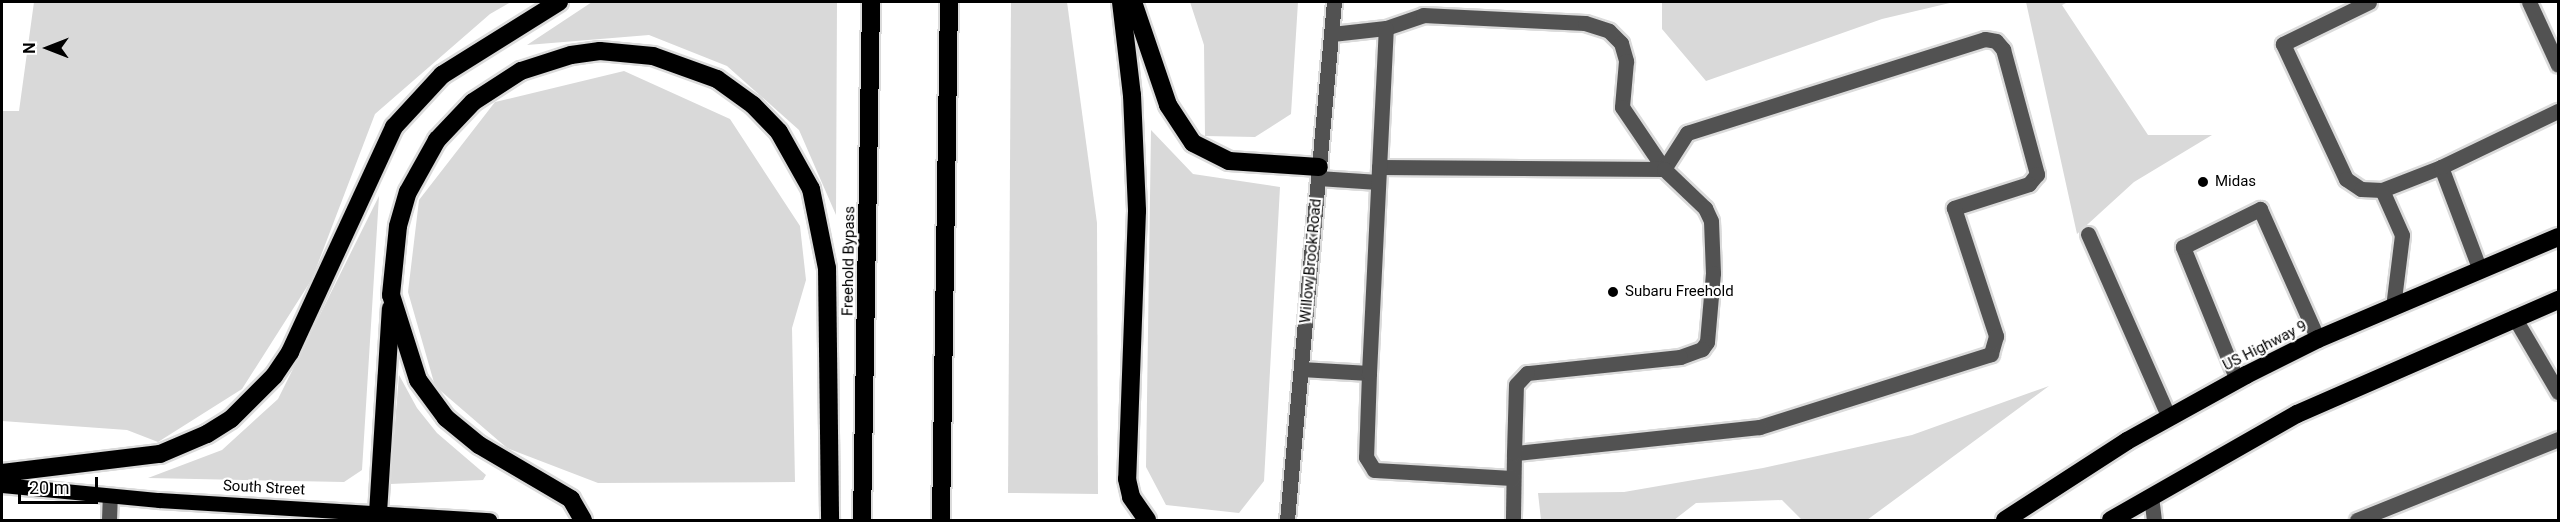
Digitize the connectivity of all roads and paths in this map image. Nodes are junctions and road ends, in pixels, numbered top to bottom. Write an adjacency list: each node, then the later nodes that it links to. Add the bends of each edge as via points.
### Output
1 (559, 2): 33 (highway, via 469,55 418,97 380,152 290,352 267,384 231,419 160,454)
2 (871, 2): 43 (highway, Freehold Bypass)
3 (949, 2): 44 (highway)
4 (1121, 2): 45 (highway, via 1132,95 1137,211 1127,479 1131,497)
5 (1133, 2): 15 (highway, via 1168,105 1193,143 1229,160)
6 (1335, 2): 10 (street, Willow Brook Road)
7 (2369, 2): 17 (street, via 2283,44 2346,179 2361,189)
8 (2529, 2): 11 (street)
9 (1386, 28): 10 (street); 14 (street, via 1423,15 1585,23 1610,31 1621,43 1626,61 1622,107); 16 (street)
10 (1332, 34): 15 (street, Willow Brook Road)
11 (2559, 65)
12 (2559, 111): 13 (street)
13 (2441, 167): 17 (street); 20 (street)
14 (1664, 169): 16 (street); 32 (street, via 1705,208 1711,221 1714,254 1707,342 1692,354 1680,357 1527,373 1515,385); 32 (street, via 1687,133 1985,39 1996,41 2002,49 2037,174 2029,184 1954,208 1996,336 1996,348 1988,357 1759,428)
15 (1319, 173): 16 (street); 26 (street, Willow Brook Road)
16 (1378, 175): 27 (street)
17 (2382, 190): 23 (street, via 2402,235)
18 (2088, 234): 30 (street)
19 (2557, 234): 20 (highway, US Highway 9)
20 (2480, 270): 23 (highway, US Highway 9)
21 (391, 295): 38 (highway); 41 (highway, via 418,380 446,418 486,450 571,500); 42 (highway, via 398,226 408,192 436,140 473,102 521,71 571,55 624,51 696,69 753,105 792,151 814,199 827,268)
22 (2559, 300): 24 (highway)
23 (2393, 307): 25 (highway, US Highway 9)
24 (2514, 317): 29 (street); 37 (highway, via 2297,414)
25 (2318, 339): 28 (highway, US Highway 9); 28 (street, via 2259,209 2183,247)
26 (1301, 369): 27 (street); 46 (street, Willow Brook Road)
27 (1369, 374): 34 (street, via 1366,457 1374,470)
28 (2237, 380): 30 (highway, US Highway 9)
29 (2559, 393)
30 (2169, 418): 48 (highway, US Highway 9)
31 (2559, 440): 51 (street)
32 (1514, 453): 34 (street)
33 (2, 473)
34 (1513, 478): 47 (street)
35 (2, 485): 36 (main road, South Street)
36 (110, 496): 38 (main road, South Street); 39 (street)
37 (2151, 496): 49 (highway); 50 (street)
38 (378, 513): 40 (main road, South Street)
39 (109, 520)
40 (489, 520)
41 (583, 520)
42 (830, 520)
43 (862, 520)
44 (941, 520)
45 (1147, 520)
46 (1287, 520)
47 (1513, 520)
48 (2005, 520)
49 (2110, 520)
50 (2154, 520)
51 (2357, 520)

